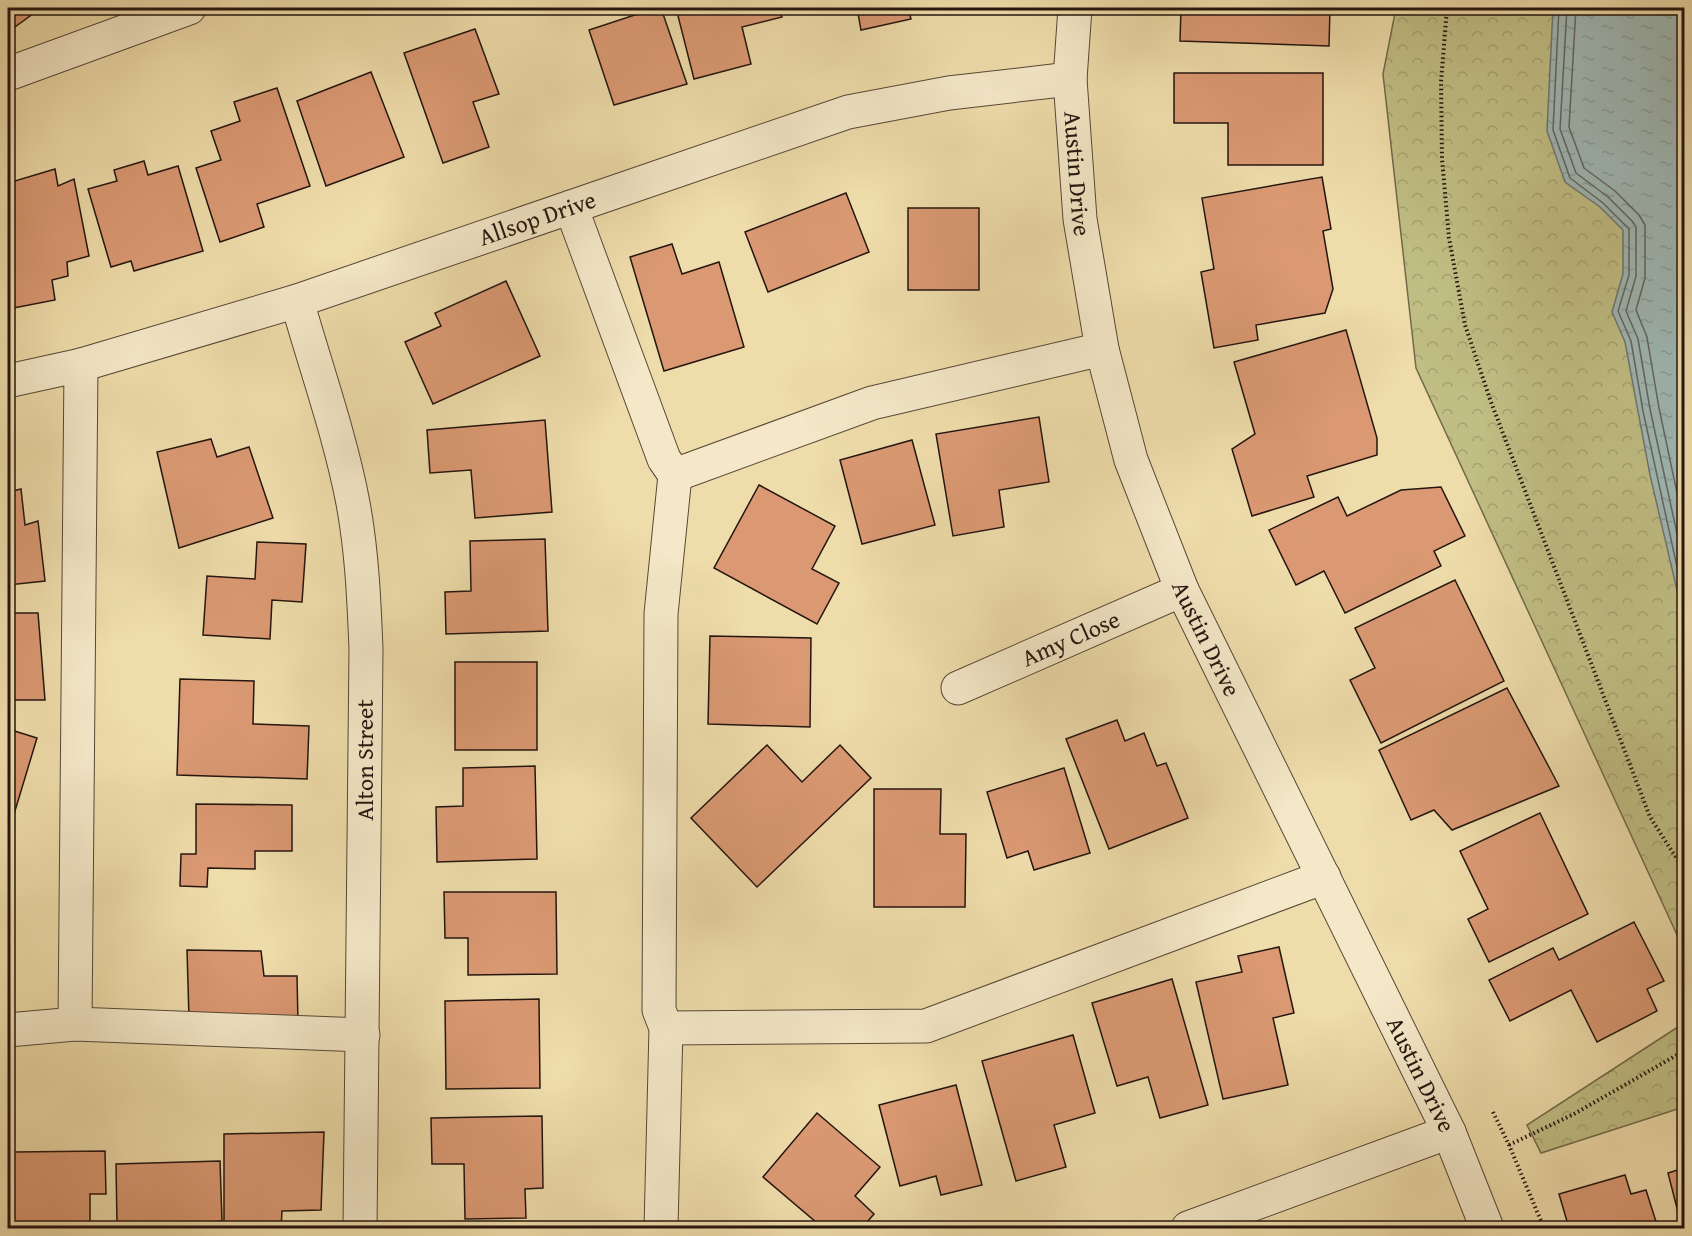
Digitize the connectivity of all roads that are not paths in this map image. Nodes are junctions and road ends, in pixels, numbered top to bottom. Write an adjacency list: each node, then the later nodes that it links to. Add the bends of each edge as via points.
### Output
1 (189, 8): 3 (street)
2 (1075, 8): 4 (street, Austin Drive)
3 (8, 74)
4 (1070, 79): 5 (street, Allsop Drive, via 949,93 848,112); 7 (street, Austin Drive, via 1080,219)
5 (571, 207): 6 (street, Allsop Drive); 10 (street, via 664,459)
6 (297, 301): 8 (street, Allsop Drive); 17 (street, Alton Street, via 352,502 363,581)
7 (1102, 349): 10 (street, via 872,403); 11 (street, Austin Drive, via 1131,460)
8 (81, 365): 9 (street, Allsop Drive); 14 (street)
9 (8, 381)
10 (675, 475): 15 (street, via 661,614 659,1010)
11 (1182, 590): 12 (street, Amy Close); 13 (street, Austin Drive)
12 (958, 688)
13 (1324, 877): 15 (street, via 926,1026); 18 (street, Austin Drive)
14 (75, 1024): 16 (street); 17 (street)
15 (666, 1028): 20 (street)
16 (8, 1030)
17 (363, 1035): 19 (street, Alton Street)
18 (1449, 1132): 21 (street); 22 (street, Austin Drive)
19 (360, 1228)
20 (661, 1228)
21 (1188, 1228)
22 (1487, 1228)

